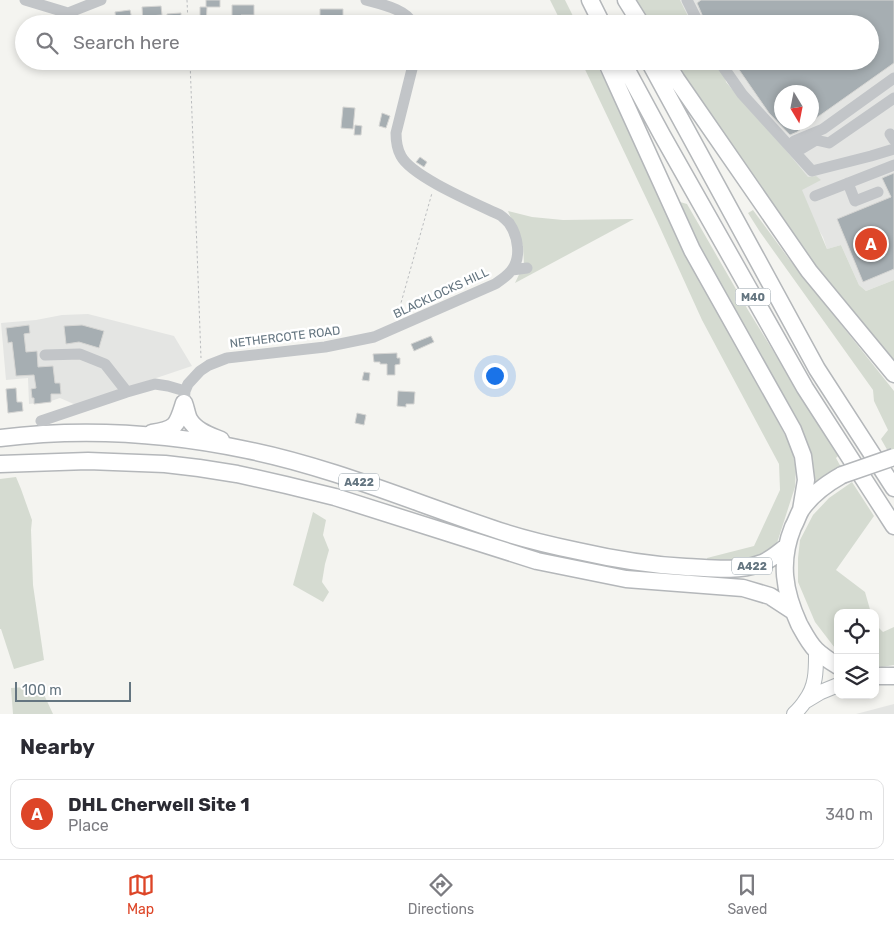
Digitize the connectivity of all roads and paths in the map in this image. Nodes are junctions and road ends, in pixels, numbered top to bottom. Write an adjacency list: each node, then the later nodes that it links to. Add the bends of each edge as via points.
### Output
1 (25, 0): 2 (street, via 68,13)
2 (101, 0)
3 (187, 0): 10 (path)
4 (366, 0): 11 (street)
5 (579, 0): 12 (highway)
6 (590, 0): 13 (highway)
7 (615, 0): 14 (highway)
8 (626, 0): 15 (highway)
9 (687, 0): 16 (street)
10 (188, 15)
11 (406, 15)
12 (585, 15)
13 (598, 15)
14 (623, 15)
15 (635, 15)
16 (694, 15)
17 (190, 70): 37 (path, via 201,358)
18 (412, 70): 28 (street, via 396,140 401,157)
19 (610, 70): 50 (highway, M40, via 692,250 793,430 803,456 806,480)
20 (627, 70): 51 (highway, M40, via 796,372)
21 (654, 70): 49 (highway, M40, via 813,361)
22 (670, 70): 38 (highway, via 809,271)
23 (725, 70): 26 (street, via 742,94 812,170 827,172)
24 (894, 78): 25 (street, via 823,129 794,141 801,149 816,140 829,143)
25 (894, 98)
26 (894, 149)
27 (894, 166): 29 (street)
28 (436, 184): 33 (street, via 508,222 518,243); 34 (path, via 397,318)
29 (848, 184): 30 (street, via 856,201); 31 (street)
30 (878, 192)
31 (815, 196)
32 (527, 268): 33 (street)
33 (512, 270): 34 (street, BLACKLOCKS HILL, via 495,284)
34 (400, 327): 35 (street, BLACKLOCKS HILL)
35 (373, 338): 37 (street, NETHERCOTE ROAD, via 227,358)
36 (45, 355): 39 (street, via 80,354 105,364)
37 (209, 365): 40 (street, NETHERCOTE ROAD, via 188,384)
38 (894, 374)
39 (127, 392): 40 (street, via 155,384 168,386); 41 (street)
40 (185, 397): 42 (highway, via 175,425 167,430); 44 (highway, via 189,419 197,428)
41 (41, 421)
42 (138, 435): 43 (highway, A422, via 93,433); 44 (highway, A422)
43 (0, 438)
44 (246, 450): 52 (highway, A422, via 344,477 494,529 598,555 667,566 745,568 771,559)
45 (894, 457): 50 (highway, bridge, via 842,475 827,484)
46 (88, 461): 47 (highway, A422); 48 (highway); 53 (highway, A422, via 180,465 245,476 335,497 537,561 626,579 743,588 770,596)
47 (0, 464)
48 (0, 470)
49 (894, 488)
50 (801, 510): 52 (highway)
51 (894, 526)
52 (786, 547): 53 (highway, via 784,571)
53 (794, 611): 54 (highway)
54 (816, 650): 55 (highway); 59 (main road, via 816,676)
55 (834, 663)
56 (879, 676): 57 (highway)
57 (894, 676)
58 (834, 687): 59 (main road)
59 (806, 701): 60 (main road)
60 (794, 714)

